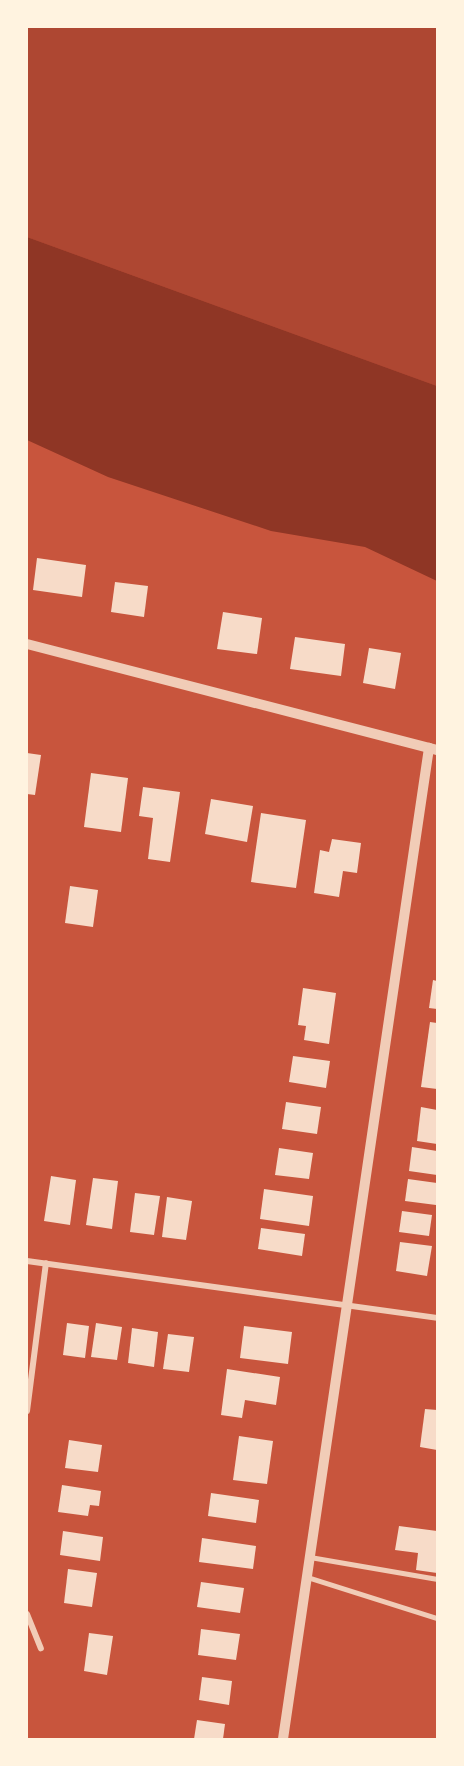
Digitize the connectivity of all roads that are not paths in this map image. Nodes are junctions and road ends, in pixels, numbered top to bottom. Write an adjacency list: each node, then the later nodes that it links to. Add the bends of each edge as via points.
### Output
1 (27, 644): 2 (street)
2 (433, 749): 5 (street)
3 (27, 1261): 4 (street)
4 (46, 1263): 5 (street); 7 (street)
5 (347, 1306): 6 (street); 8 (street)
6 (437, 1318)
7 (27, 1411)
8 (310, 1557): 9 (street); 10 (lane)
9 (307, 1577): 12 (lane); 14 (street)
10 (437, 1579)
11 (27, 1614): 13 (street)
12 (437, 1618)
13 (41, 1648)
14 (283, 1739)

